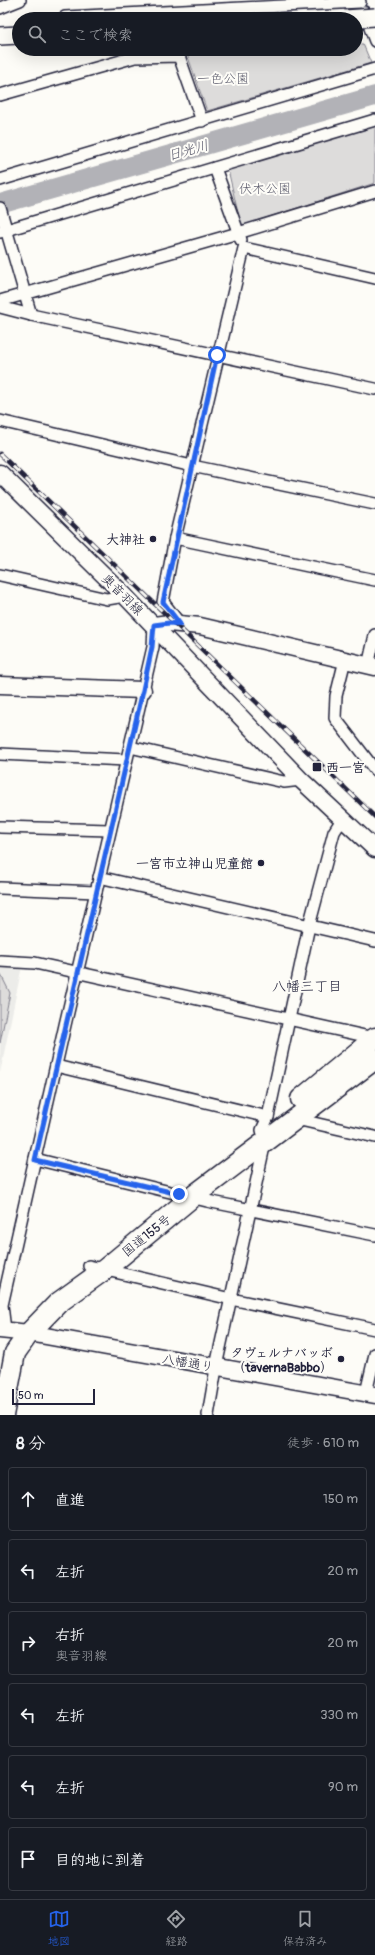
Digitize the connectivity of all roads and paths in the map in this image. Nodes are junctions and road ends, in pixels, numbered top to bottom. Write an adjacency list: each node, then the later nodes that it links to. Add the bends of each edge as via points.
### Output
1 (20, 0): 3 (street)
2 (359, 1): 4 (street); 11 (street)
3 (0, 8)
4 (162, 12)
5 (375, 17): 6 (main road, bridge)
6 (363, 18)
7 (375, 28): 8 (main road)
8 (363, 29)
9 (12, 35): 10 (main road)
10 (0, 36)
11 (375, 41)
12 (12, 44): 13 (main road)
13 (0, 45)
14 (375, 69): 17 (street)
15 (0, 95): 17 (street, via 135,57 179,56)
16 (375, 120): 18 (street)
17 (202, 121): 19 (street)
18 (215, 168): 22 (street); 23 (street)
19 (0, 180)
20 (375, 191): 23 (street)
21 (0, 208): 22 (street)
22 (4, 230): 26 (street)
23 (238, 233): 24 (street); 26 (street)
24 (244, 248): 25 (street); 30 (street)
25 (375, 278)
26 (25, 294): 27 (street); 29 (street)
27 (0, 301)
28 (0, 307): 29 (street)
29 (31, 315): 30 (street)
30 (217, 355): 31 (street); 33 (street)
31 (375, 390)
32 (0, 421): 33 (street)
33 (192, 466): 35 (street); 36 (street)
34 (0, 473): 39 (street, 奥音羽線)
35 (375, 504)
36 (176, 538): 38 (street); 40 (street, via 163,602)
37 (0, 575): 39 (street, via 107,598)
38 (375, 580)
39 (125, 596): 41 (street, 奥音羽線)
40 (180, 624): 41 (street, 奥音羽線); 43 (street, 奥音羽線, via 200,626)
41 (154, 625): 46 (street); 51 (street)
42 (375, 635): 44 (street)
43 (345, 660): 44 (street, 奥音羽線); 50 (street, via 336,696 334,718)
44 (371, 666)
45 (0, 685): 46 (street)
46 (143, 690): 47 (street)
47 (130, 747): 49 (street); 51 (street, via 284,782)
48 (0, 754): 49 (street)
49 (126, 760): 54 (street)
50 (375, 770)
51 (302, 780): 52 (street)
52 (343, 818): 55 (street); 59 (street, via 334,832)
53 (0, 827): 54 (street)
54 (110, 830): 56 (street)
55 (375, 849)
56 (99, 877): 58 (street); 59 (street)
57 (0, 888): 58 (street)
58 (96, 892): 62 (street)
59 (309, 926): 60 (street); 63 (street)
60 (375, 941)
61 (0, 961): 62 (street, via 35,963)
62 (77, 972): 63 (street); 66 (street)
63 (288, 1019): 64 (street); 68 (street)
64 (375, 1038): 68 (highway, 国道155号)
65 (375, 1059): 67 (highway, 国道155号)
66 (56, 1066): 68 (street); 70 (street)
67 (296, 1119): 68 (highway, 国道155号); 69 (street)
68 (265, 1130): 71 (highway, 国道155号); 72 (street)
69 (375, 1137)
70 (35, 1160): 71 (street); 77 (street, via 2,1305)
71 (186, 1195): 72 (street); 74 (highway, 国道155号)
72 (250, 1209): 73 (street); 75 (street)
73 (375, 1236)
74 (96, 1268): 75 (street); 77 (highway, 国道155号, via 36,1307)
75 (231, 1299): 76 (street); 79 (street)
76 (375, 1329)
77 (13, 1332): 79 (street, 八幡通り); 80 (highway, 国道155号); 82 (highway, 国道155号, via 15,1353)
78 (375, 1354): 81 (street)
79 (216, 1367): 81 (street, 八幡通り); 83 (street)
80 (0, 1386)
81 (371, 1394)
82 (4, 1415)
83 (208, 1415)

